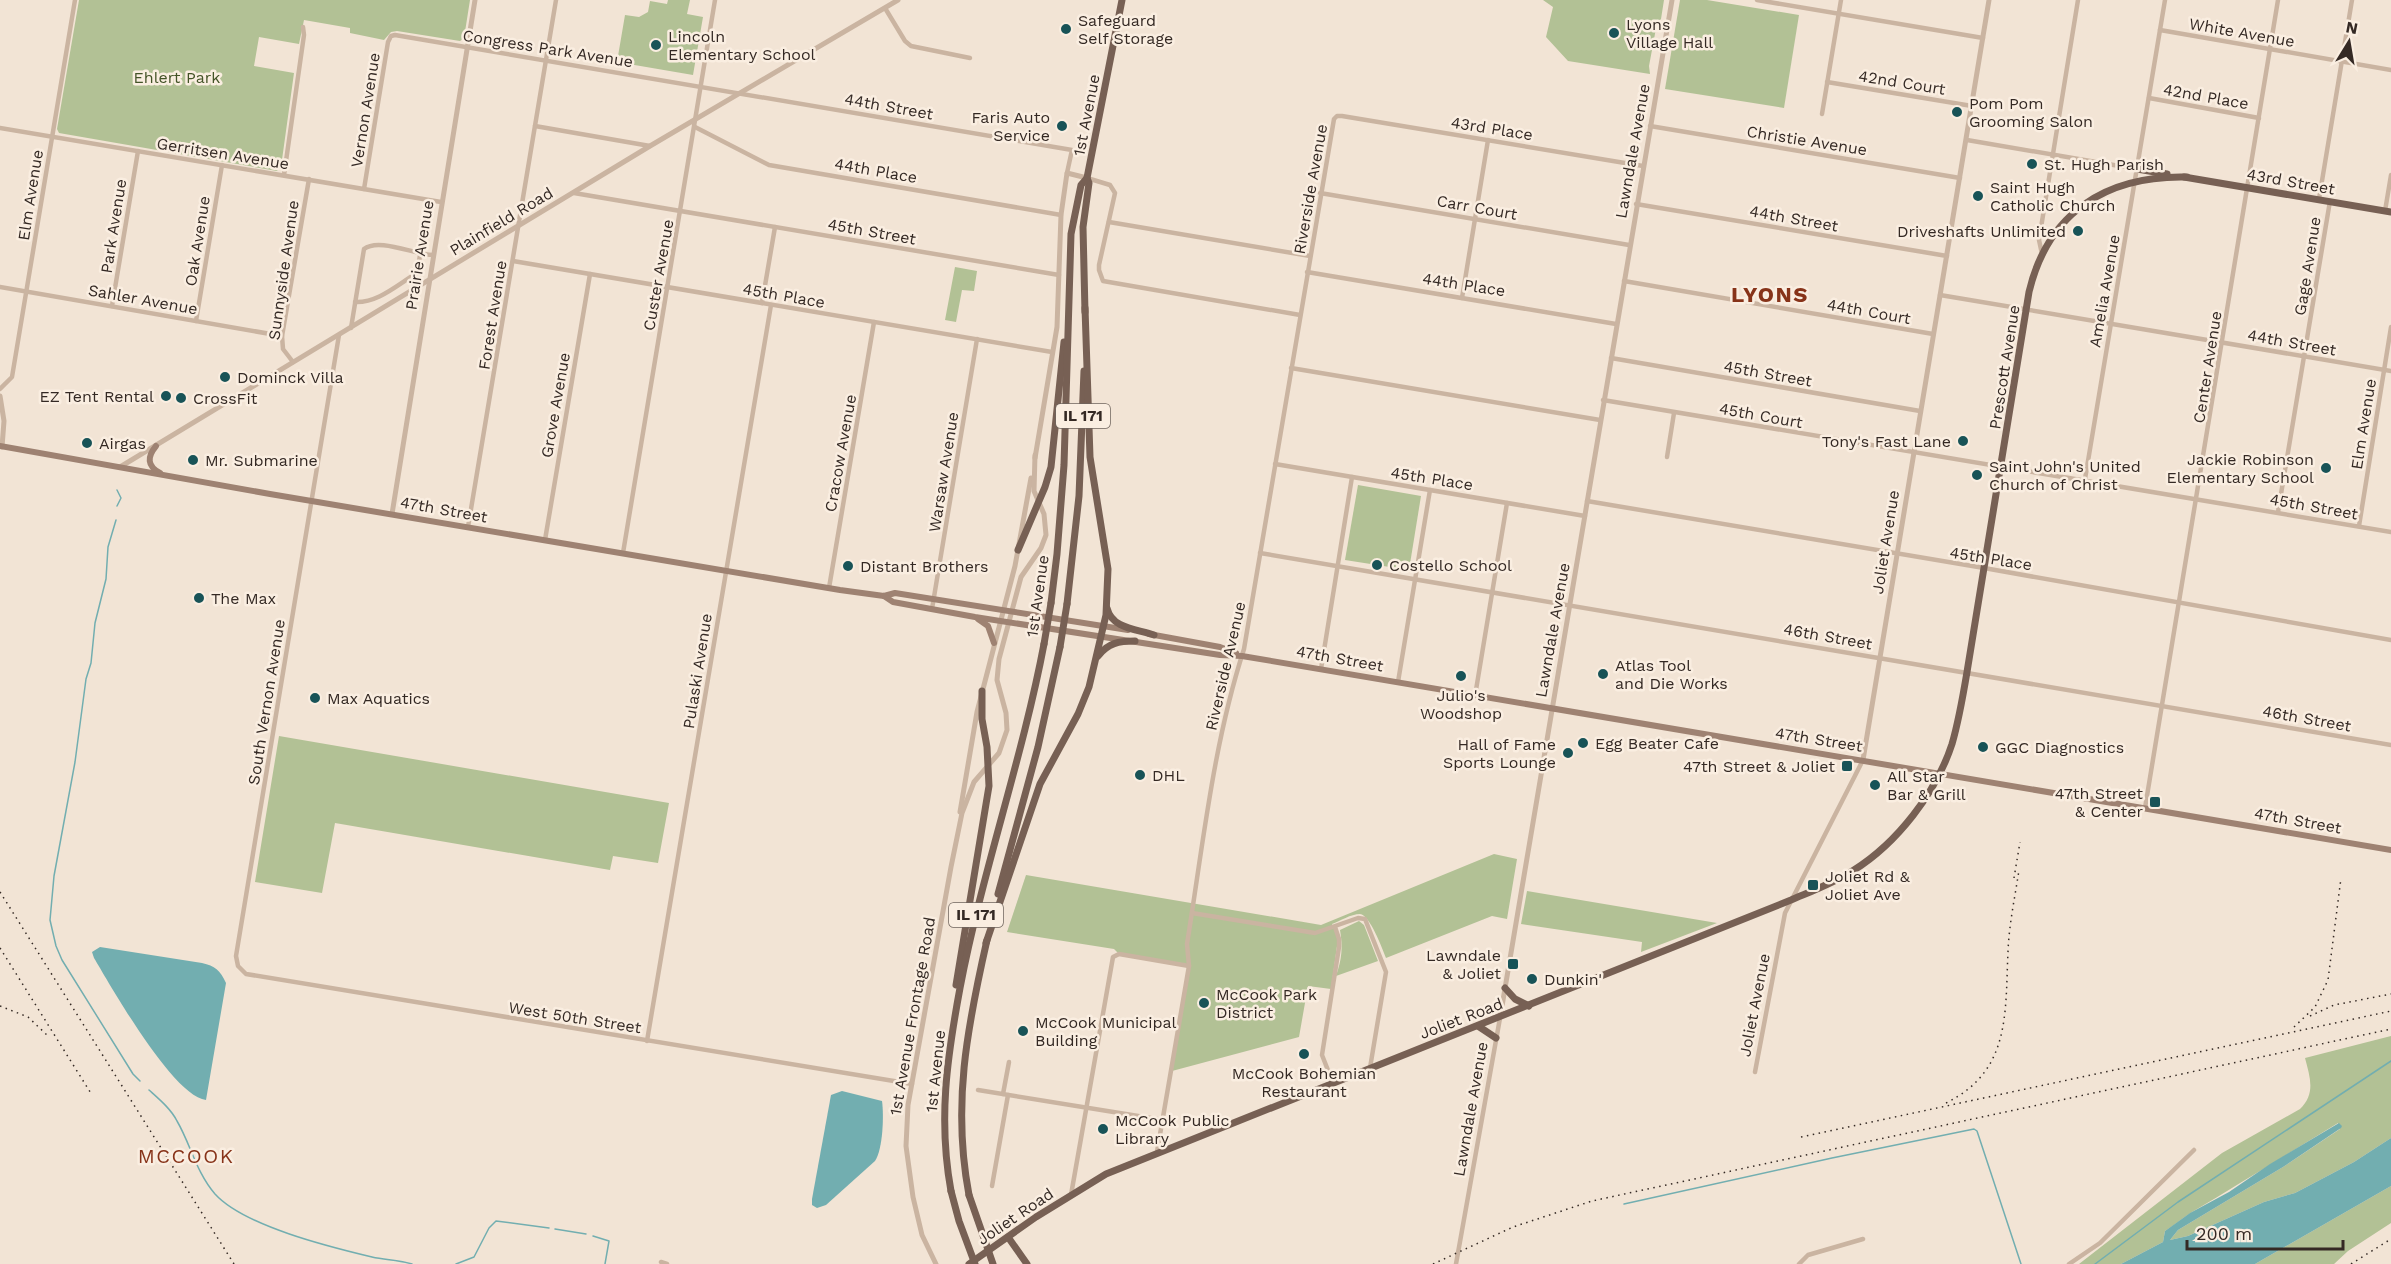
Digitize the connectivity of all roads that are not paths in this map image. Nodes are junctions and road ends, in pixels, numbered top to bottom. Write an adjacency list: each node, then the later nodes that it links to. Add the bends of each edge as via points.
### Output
1 (75, 0): 39 (street, Elm Avenue)
2 (475, 0): 21 (street, Prairie Avenue)
3 (556, 0): 24 (street, Forest Avenue)
4 (715, 0): 28 (street, Custer Avenue)
5 (898, 0): 15 (street, Plainfield Road)
6 (1122, 0): 53 (main road, 1st Avenue / IL 171)
7 (1672, 0): 37 (street, Lawndale Avenue)
8 (1757, 0): 16 (street)
9 (1841, 0): 16 (street)
10 (1989, 0): 20 (street, Joliet Avenue)
11 (2078, 0): 45 (street, Prescott Avenue)
12 (2165, 0): 18 (street, Amelia Avenue)
13 (2278, 0): 22 (street, Center Avenue)
14 (2352, 0): 25 (street, Gage Avenue)
15 (885, 8): 23 (street, via 911,46); 29 (street, Plainfield Road)
16 (1838, 14): 20 (street); 27 (street)
17 (303, 27): 50 (street, Sunnyside Avenue)
18 (2160, 30): 22 (street, White Avenue); 30 (street, Amelia Avenue)
19 (391, 36): 21 (street, Congress Park Avenue); 58 (street, Vernon Avenue)
20 (1983, 38): 31 (street, Joliet Avenue)
21 (468, 47): 24 (street, Congress Park Avenue); 63 (street, Prairie Avenue)
22 (2271, 49): 25 (street, White Avenue); 34 (street, Center Avenue)
23 (970, 58)
24 (546, 60): 28 (street, Congress Park Avenue); 36 (street, Forest Avenue)
25 (2343, 61): 26 (street, White Avenue); 61 (street, Gage Avenue)
26 (2391, 70)
27 (1827, 82): 31 (street, 42nd Court); 32 (street)
28 (701, 86): 29 (street, 44th Street); 35 (street, Custer Avenue)
29 (741, 93): 35 (street, Plainfield Road); 43 (street, 44th Street)
30 (2149, 98): 34 (street, 42nd Place); 48 (street, Amelia Avenue)
31 (1972, 106): 41 (street, Joliet Avenue)
32 (1822, 114)
33 (1337, 116): 40 (street, 43rd Place); 60 (street, Riverside Avenue)
34 (2259, 118): 57 (street, Center Avenue)
35 (696, 123): 42 (street, Plainfield Road); 65 (street, Custer Avenue); 67 (street, 44th Place, via 769,165)
36 (535, 126): 42 (street); 70 (street, Forest Avenue)
37 (1650, 126): 47 (street, Lawndale Avenue); 54 (street, Christie Avenue)
38 (0, 128): 39 (street, Gerritsen Avenue)
39 (52, 136): 44 (street, Gerritsen Avenue); 86 (street, Elm Avenue)
40 (1488, 140): 47 (street, 43rd Place); 68 (street)
41 (1966, 140): 45 (street); 54 (street, Joliet Avenue)
42 (650, 146): 59 (street, Plainfield Road)
43 (1072, 150): 49 (street, 1st Avenue)
44 (138, 151): 46 (street, Gerritsen Avenue); 93 (street, Park Avenue)
45 (2052, 154): 48 (street); 73 (street, Prescott Avenue, via 2039,240)
46 (222, 165): 50 (street, Gerritsen Avenue); 97 (street, Oak Avenue)
47 (1643, 166): 64 (street, Lawndale Avenue)
48 (2137, 169): 52 (main road); 56 (street, Amelia Avenue)
49 (1067, 173): 53 (street); 67 (street, 1st Avenue Frontage Road)
50 (284, 175): 55 (street, Gerritsen Avenue)
51 (2391, 175): 66 (street)
52 (2187, 177): 56 (main road); 57 (main road, 43rd Street)
53 (1087, 178): 69 (street, via 1114,188); 87 (main road, 1st Avenue / IL 171, via 1081,184 1073,217); 94 (main road, 1st Avenue / IL 171, via 1083,227)
54 (1960, 178): 77 (street, Joliet Avenue)
55 (309, 179): 58 (street, Gerritsen Avenue); 105 (street, Sunnyside Avenue)
56 (2135, 180): 73 (main road, via 2098,196 2078,210); 100 (street, Amelia Avenue)
57 (2248, 188): 61 (main road, 43rd Street); 107 (street, Center Avenue)
58 (364, 189): 63 (street, Gerritsen Avenue)
59 (574, 193): 65 (street); 70 (street, Plainfield Road)
60 (1320, 193): 68 (street, Carr Court); 76 (street, Riverside Avenue)
61 (2319, 199): 62 (main road, 43rd Street)
62 (2330, 201): 66 (main road, 43rd Street); 109 (street, Gage Avenue)
63 (441, 202): 75 (street, Prairie Avenue)
64 (1636, 204): 72 (street, Lawndale Avenue); 77 (street, 44th Street)
65 (681, 212): 71 (street, 45th Street); 85 (street, Custer Avenue)
66 (2388, 212)
67 (1061, 215): 81 (street, 1st Avenue Frontage Road)
68 (1475, 219): 72 (street, Carr Court); 89 (street)
69 (1109, 222): 76 (street); 96 (street, via 1099,265 1103,281)
70 (518, 227): 78 (street, Forest Avenue); 82 (street, Plainfield Road)
71 (775, 227): 81 (street, 45th Street); 91 (street)
72 (1629, 245): 83 (street, Lawndale Avenue)
73 (2042, 254): 95 (main road, Prescott Avenue)
74 (420, 255): 75 (street); 90 (street, via 417,273 376,299); 90 (street, via 369,245 362,254)
75 (433, 255): 82 (street, Prairie Avenue)
76 (1310, 256): 79 (street, Riverside Avenue)
77 (1947, 256): 88 (street, Joliet Avenue)
78 (513, 261): 80 (street, 45th Place); 142 (street, Forest Avenue)
79 (1307, 272): 89 (street, 44th Place); 96 (street, Riverside Avenue)
80 (590, 274): 85 (street, 45th Place); 144 (street, Grove Avenue)
81 (1059, 275): 108 (street, 1st Avenue Frontage Road)
82 (429, 281): 102 (street, Plainfield Road); 139 (street, Prairie Avenue)
83 (1624, 281): 99 (street, Lawndale Avenue); 103 (street, 44th Court)
84 (0, 287): 86 (street, Sahler Avenue)
85 (668, 287): 91 (street, 45th Place); 146 (street, Custer Avenue)
86 (27, 291): 93 (street, Sahler Avenue); 115 (street, Elm Avenue, via 12,377)
87 (1069, 292): 136 (main road, via 1053,458); 201 (main road, 1st Avenue / IL 171, bridge, via 1064,465 1051,603 1026,725 969,944)
88 (1940, 295): 95 (street, 44th Street); 103 (street, Joliet Avenue)
89 (1462, 298): 99 (street, 44th Place)
90 (355, 302): 102 (street)
91 (762, 303): 92 (street, 45th Place)
92 (771, 305): 98 (street, 45th Place); 151 (street, Pulaski Avenue)
93 (112, 306): 97 (street, Sahler Avenue)
94 (1085, 308): 159 (main road, via 1090,458 1107,563); 192 (main road, 1st Avenue / IL 171, bridge, via 1080,487 1067,604 1038,747)
95 (2027, 310): 100 (street, 44th Street); 127 (main road, Prescott Avenue)
96 (1300, 315): 112 (street, Riverside Avenue)
97 (196, 321): 105 (street, Sahler Avenue)
98 (874, 322): 106 (street, 45th Place); 153 (street, Cracow Avenue)
99 (1616, 324): 110 (street, Lawndale Avenue)
100 (2111, 324): 107 (street, 44th Street); 131 (street, Amelia Avenue)
101 (2391, 327): 113 (street, Elm Avenue)
102 (351, 328): 104 (street, Plainfield Road)
103 (1933, 334): 118 (street, Joliet Avenue)
104 (339, 335): 111 (street, Plainfield Road); 134 (street, South Vernon Avenue)
105 (282, 336): 111 (street, Sunnyside Avenue, via 283,349)
106 (977, 339): 108 (street, 45th Place); 156 (street, Warsaw Avenue)
107 (2223, 343): 109 (street, 44th Street); 133 (street, Center Avenue)
108 (1052, 352): 124 (street, 1st Avenue Frontage Road)
109 (2304, 357): 113 (street, 44th Street); 138 (street, Gage Avenue)
110 (1611, 358): 117 (street, Lawndale Avenue); 118 (street, 45th Street)
111 (293, 362): 122 (street, Plainfield Road)
112 (1291, 368): 120 (street); 126 (street, Riverside Avenue)
113 (2384, 370): 114 (street, 44th Street); 141 (street, Elm Avenue)
114 (2391, 371)
115 (0, 389)
116 (0, 396): 121 (street, via 4,421)
117 (1604, 400): 119 (street, 45th Court); 120 (street, Lawndale Avenue)
118 (1920, 411): 123 (street, Joliet Avenue)
119 (1674, 413): 123 (street, 45th Court); 125 (street)
120 (1600, 420): 135 (street, Lawndale Avenue)
121 (1, 446): 128 (main road, 47th Street)
122 (156, 446): 128 (street, Plainfield Road); 129 (main road, via 150,463)
123 (1914, 452): 127 (street, 45th Street); 148 (street, Joliet Avenue)
124 (1035, 455): 136 (street, 1st Avenue Frontage Road, via 1033,485); 145 (street, 1st Avenue Frontage Road)
125 (1667, 457)
126 (1275, 464): 130 (street, 45th Place); 147 (street, Riverside Avenue)
127 (2002, 466): 131 (street, 45th Street); 150 (main road, Prescott Avenue)
128 (120, 467): 129 (main road, 47th Street)
129 (164, 475): 134 (main road, 47th Street)
130 (1352, 477): 132 (street, 45th Place); 149 (street)
131 (2085, 479): 133 (street, 45th Street)
132 (1430, 490): 137 (street, 45th Place); 152 (street)
133 (2197, 499): 138 (street, 45th Street); 157 (street, Center Avenue)
134 (311, 501): 139 (main road, 47th Street); 193 (street, South Vernon Avenue, via 236,956)
135 (1587, 501): 140 (street, Lawndale Avenue); 148 (street, 45th Place)
136 (1038, 503): 145 (main road); 162 (street, 1st Avenue Frontage Road, via 1046,521 1046,535 1022,577)
137 (1508, 503): 140 (street, 45th Place); 154 (street)
138 (2278, 512): 141 (street, 45th Street)
139 (392, 514): 142 (main road, 47th Street)
140 (1585, 516): 158 (street, Lawndale Avenue)
141 (2359, 526): 143 (street, 45th Street)
142 (468, 527): 144 (main road, 47th Street)
143 (2391, 532)
144 (545, 540): 146 (main road, 47th Street)
145 (1018, 550): 161 (street, 1st Avenue Frontage Road)
146 (623, 553): 151 (main road, 47th Street)
147 (1260, 553): 149 (street, 46th Street); 172 (street, Riverside Avenue)
148 (1897, 554): 150 (street, 45th Place); 173 (street, Joliet Avenue)
149 (1338, 566): 152 (street, 46th Street); 175 (street)
150 (1984, 568): 157 (street, 45th Place); 176 (main road, Prescott Avenue)
151 (726, 571): 153 (main road, 47th Street); 200 (street, Pulaski Avenue)
152 (1415, 578): 154 (street, 46th Street); 177 (street)
153 (829, 588): 155 (main road, 47th Street)
154 (1492, 592): 158 (street, 46th Street); 179 (street)
155 (884, 596): 156 (main road, 47th Street, via 895,593); 160 (main road, 47th Street, via 893,602)
156 (934, 599): 160 (street, Warsaw Avenue); 161 (main road, 47th Street)
157 (2179, 603): 170 (street, 45th Place); 180 (street, Center Avenue)
158 (1570, 604): 173 (street, 46th Street); 181 (street, Lawndale Avenue)
159 (1107, 605): 166 (main road); 168 (main road, via 1111,618 1122,626)
160 (932, 609): 163 (main road, 47th Street)
161 (1003, 610): 162 (main road, 47th Street); 164 (street, 1st Avenue Frontage Road)
162 (1012, 612): 165 (street, 1st Avenue Frontage Road); 166 (main road, 47th Street)
163 (975, 617): 164 (main road, 47th Street); 171 (main road, via 988,626)
164 (1000, 621): 165 (main road, 47th Street); 171 (street, 1st Avenue Frontage Road)
165 (1009, 623): 167 (main road, 47th Street); 184 (street, 1st Avenue Frontage Road, via 997,680 1007,730 1002,747)
166 (1103, 626): 167 (main road); 168 (main road, 47th Street)
167 (1101, 635): 169 (main road, 47th Street); 174 (main road)
168 (1154, 635): 172 (main road, 47th Street, via 1220,647)
169 (1135, 640): 172 (main road, 47th Street); 174 (main road, via 1114,643 1103,649)
170 (2391, 640)
171 (994, 643): 178 (street, 1st Avenue Frontage Road)
172 (1242, 656): 175 (main road, 47th Street); 190 (street, Riverside Avenue, via 1226,707)
173 (1880, 657): 176 (street, 46th Street); 183 (street, Joliet Avenue)
174 (1096, 661): 192 (main road, via 1078,714 1040,784)
175 (1321, 669): 177 (main road, 47th Street)
176 (1967, 672): 180 (street, 46th Street); 185 (main road, Prescott Avenue, via 1956,730)
177 (1398, 682): 179 (main road, 47th Street)
178 (982, 691): 184 (main road); 187 (street, 1st Avenue Frontage Road)
179 (1475, 696): 181 (main road, 47th Street)
180 (2161, 705): 182 (street, 46th Street); 186 (street, Center Avenue)
181 (1552, 709): 183 (main road, 47th Street); 195 (street, Lawndale Avenue)
182 (2391, 745)
183 (1863, 760): 185 (main road, 47th Street); 189 (street, Joliet Avenue)
184 (989, 764): 187 (street, 1st Avenue Frontage Road, via 969,792); 201 (main road, via 987,801 957,975)
185 (1940, 773): 186 (main road, 47th Street); 189 (main road, Joliet Road, via 1923,801 1881,849 1855,870)
186 (2145, 808): 188 (main road, 47th Street)
187 (956, 841): 206 (street, 1st Avenue Frontage Road)
188 (2391, 850)
189 (1791, 900): 196 (main road, Joliet Road); 204 (street, Joliet Avenue, via 1785,913)
190 (1192, 913): 191 (street, via 1311,932); 194 (street, Riverside Avenue, via 1187,944)
191 (1335, 927): 203 (street, via 1363,918 1367,921 1386,972); 205 (street, via 1340,939 1322,1055)
192 (986, 943): 222 (main road, 1st Avenue / IL 171, bridge, via 960,1102 969,1195)
193 (238, 966): 200 (street, West 50th Street, via 246,974)
194 (1189, 966): 209 (street, via 1115,955); 210 (street, Riverside Avenue)
195 (1505, 988): 196 (main road); 197 (street, Lawndale Avenue)
196 (1529, 1006): 197 (main road, Joliet Road)
197 (1500, 1017): 198 (main road, Joliet Road); 199 (street, Lawndale Avenue)
198 (1478, 1026): 199 (main road); 203 (main road, Joliet Road)
199 (1496, 1038): 224 (street, Lawndale Avenue)
200 (647, 1041): 206 (street, West 50th Street)
201 (951, 1041): 221 (main road, 1st Avenue / IL 171, bridge, via 943,1120 951,1191)
202 (1009, 1062): 208 (street)
203 (1370, 1068): 205 (main road, Joliet Road)
204 (1755, 1072)
205 (1333, 1083): 212 (main road, Joliet Road)
206 (912, 1084): 219 (street, 1st Avenue Frontage Road, via 906,1133 909,1176 917,1221)
207 (978, 1090): 208 (street)
208 (1006, 1094): 209 (street); 213 (street)
209 (1086, 1107): 210 (street); 214 (street)
210 (1162, 1120): 212 (street, Riverside Avenue)
211 (2194, 1150): 226 (street, via 2100,1243)
212 (1157, 1152): 214 (main road, Joliet Road, via 1106,1174)
213 (992, 1186)
214 (1071, 1195): 215 (main road, Joliet Road)
215 (1008, 1237): 220 (main road, Joliet Road); 223 (main road)
216 (1863, 1239): 225 (street, via 1808,1255)
217 (661, 1262): 218 (street)
218 (667, 1264)
219 (936, 1264)
220 (969, 1264)
221 (975, 1264)
222 (993, 1264)
223 (1027, 1264)
224 (1456, 1264)
225 (1799, 1264)
226 (2069, 1264)

